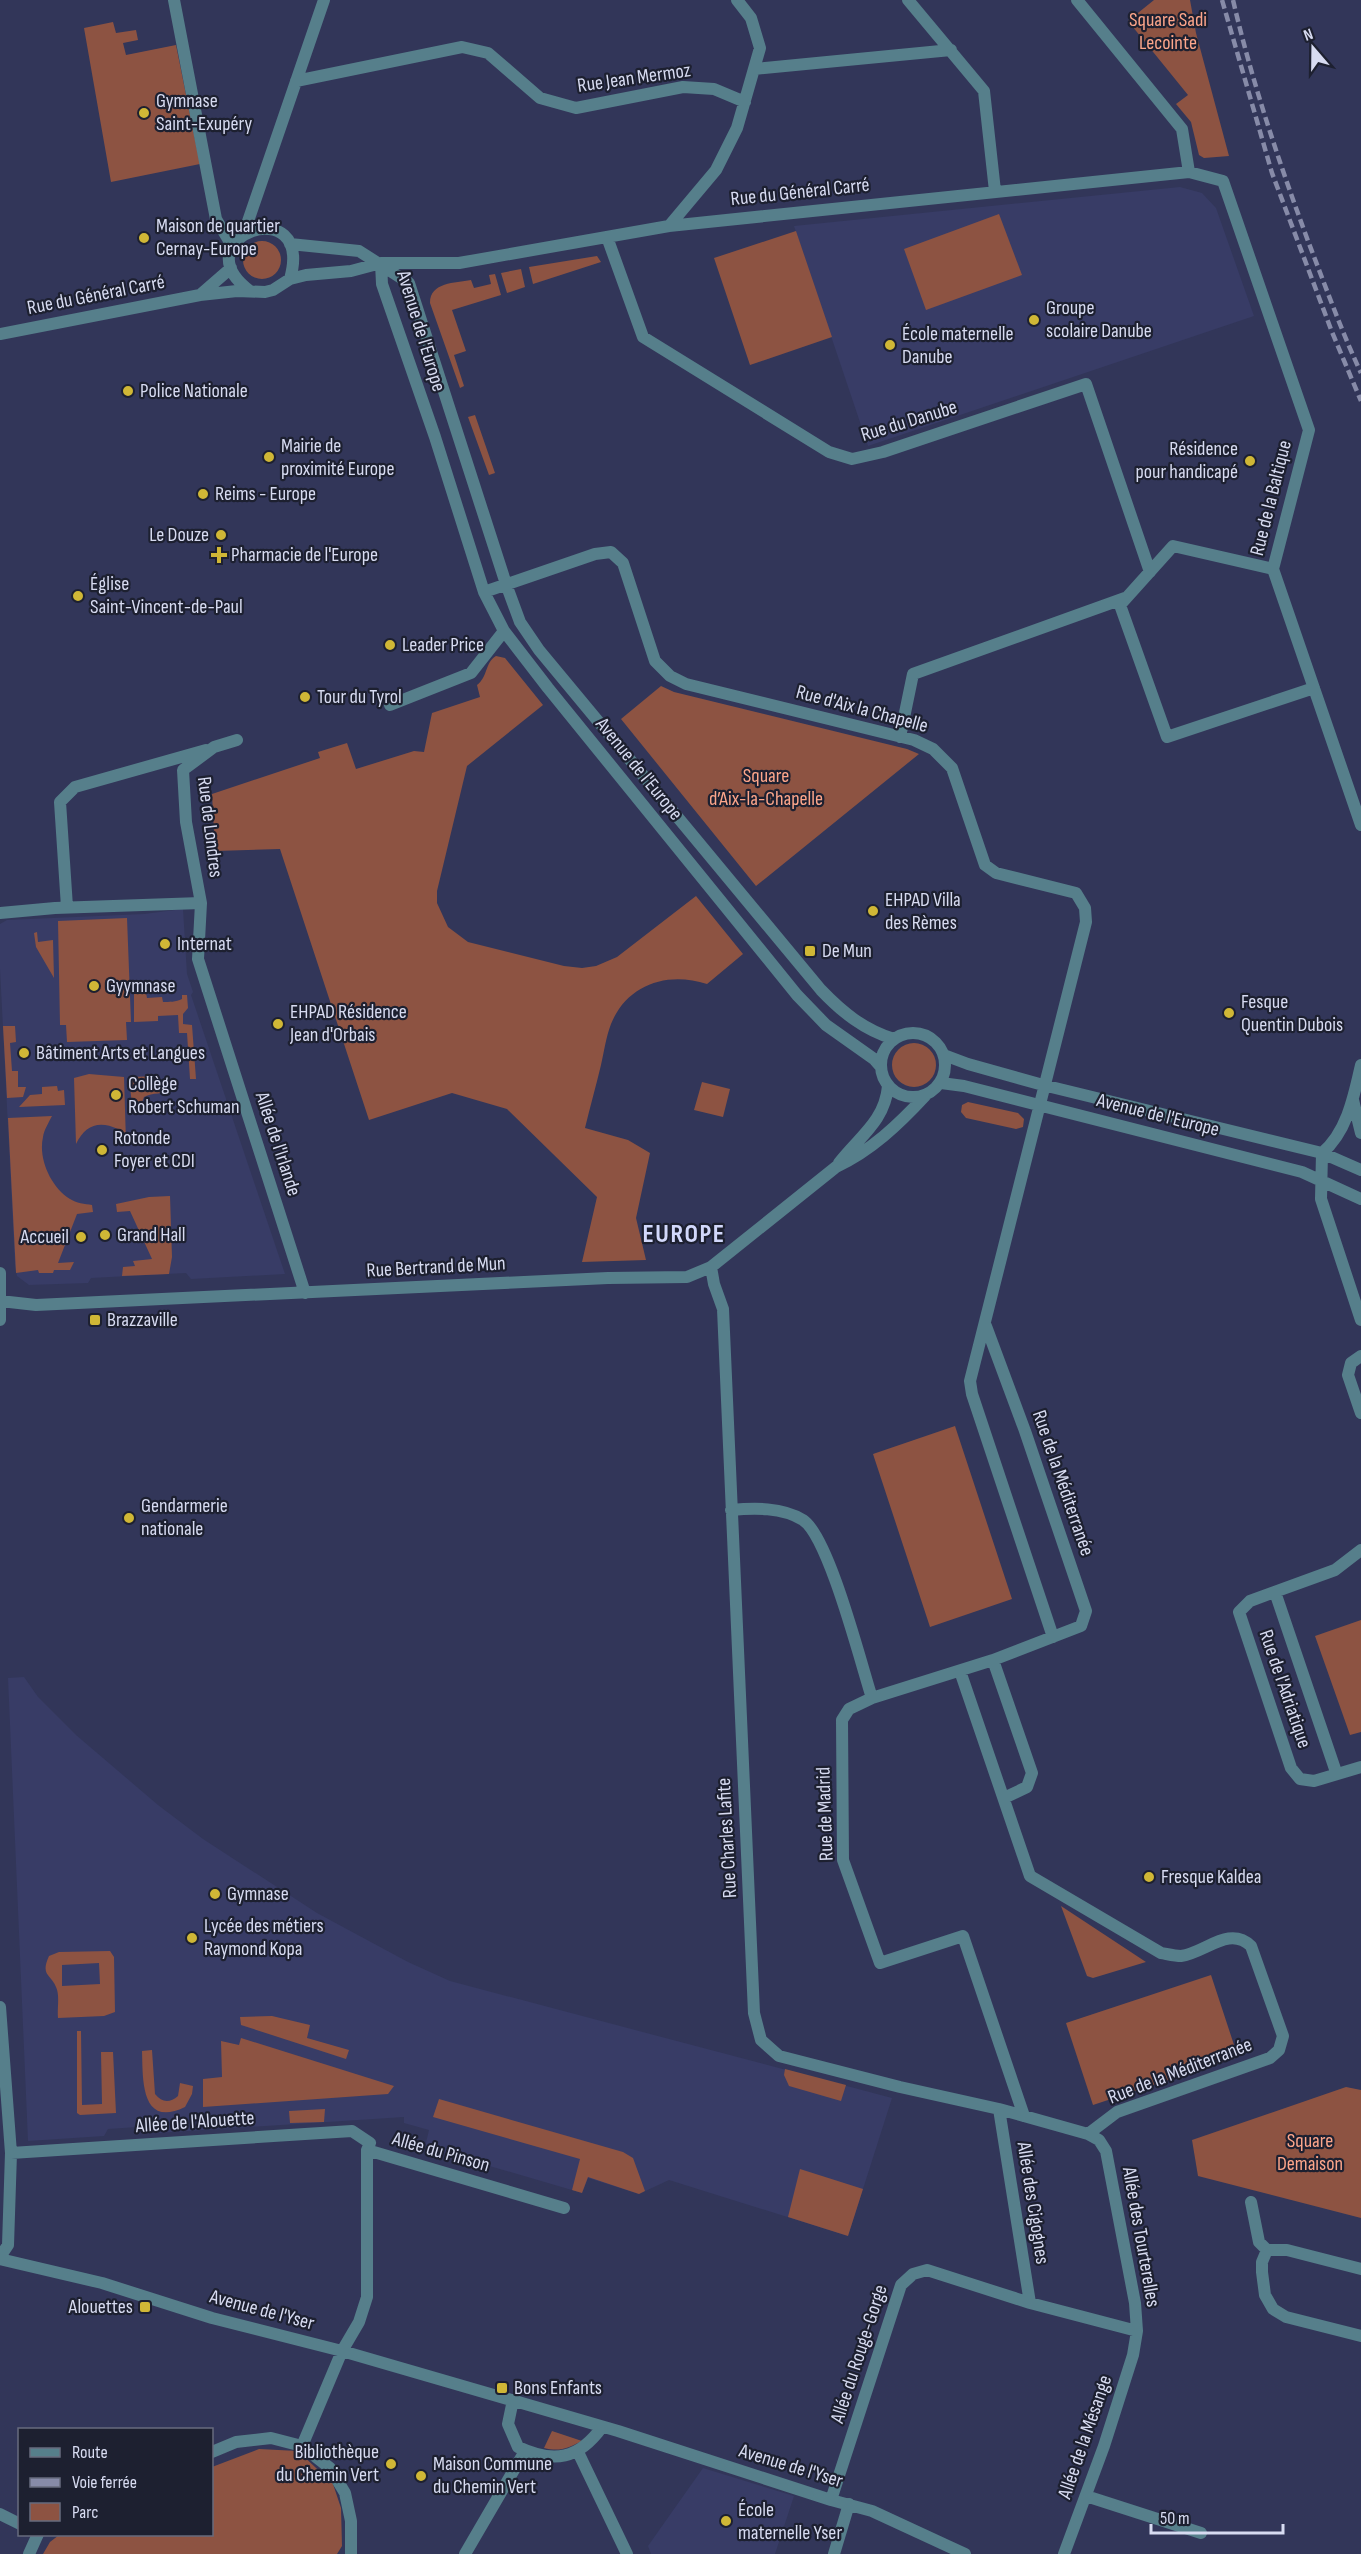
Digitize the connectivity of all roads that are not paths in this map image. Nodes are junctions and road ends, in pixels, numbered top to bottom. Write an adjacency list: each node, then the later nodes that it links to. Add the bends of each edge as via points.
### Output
1 (174, 0): 18 (street, via 216,219)
2 (324, 0): 8 (street)
3 (737, 0): 7 (street, via 751,18 760,48)
4 (908, 0): 6 (street)
5 (1077, 0): 10 (street, via 1182,129)
6 (951, 50): 7 (street); 12 (street, via 984,91)
7 (754, 69): 9 (street)
8 (296, 81): 9 (street, Rue Jean Mermoz, via 462,47 488,53 540,98 576,108 683,87 714,89); 13 (street)
9 (745, 102): 14 (street, via 716,170)
10 (1189, 172): 11 (street, Rue du Général Carré); 12 (street, Rue du Général Carré)
11 (1223, 181): 26 (street, Rue de la Baltique, via 1309,430)
12 (994, 191): 14 (street, Rue du Général Carré)
13 (257, 199): 15 (street); 16 (street)
14 (669, 226): 17 (street, Rue du Général Carré)
15 (268, 229): 16 (street); 19 (street, via 278,232)
16 (244, 233): 18 (street)
17 (607, 237): 20 (street, Rue du Général Carré, via 459,263); 27 (street, Rue du Danube, via 643,337 829,452 852,459 883,452 1086,384)
18 (235, 243): 21 (street)
19 (290, 244): 20 (street, Rue du Général Carré, via 359,251); 22 (street, via 294,258)
20 (381, 263): 22 (street, Rue du Général Carré); 28 (street, Avenue de l'Europe, via 409,283); 29 (street, Avenue de l'Europe, via 382,285)
21 (231, 268): 23 (street, via 234,277); 24 (street)
22 (290, 279): 23 (street, via 273,290)
23 (250, 291): 24 (street, Rue du Général Carré)
24 (200, 295): 25 (street, Rue du Général Carré)
25 (0, 334)
26 (1273, 569): 27 (street, via 1173,546); 32 (street, Rue de la Baltique)
27 (1150, 572): 30 (street)
28 (506, 584): 29 (street, Rue d'Aix la Chapelle); 34 (street, Rue d'Aix la Chapelle, via 611,552 622,562 655,661 669,676 686,684); 38 (street, Avenue de l'Europe, via 520,622 539,650)
29 (484, 592): 31 (street, Avenue de l'Europe)
30 (1128, 597): 32 (street, via 1120,605 1167,737); 34 (street, via 913,674)
31 (504, 631): 33 (street, via 471,673); 39 (street, Avenue de l'Europe)
32 (1314, 688): 37 (street, Rue de la Baltique)
33 (390, 705)
34 (900, 737): 48 (street, Rue d'Aix la Chapelle, via 933,749 952,768 986,865 996,873 1076,894 1085,908 1086,922)
35 (237, 740): 36 (street, Rue de Londres)
36 (214, 747): 40 (street, Rue de Londres, via 183,770 186,822); 41 (street, Rue de Londres, via 75,787 60,802)
37 (1361, 825)
38 (700, 844): 39 (street); 43 (street, Avenue de l'Europe, via 821,990 872,1032)
39 (685, 856): 46 (street, Avenue de l'Europe, via 797,995 826,1025)
40 (201, 903): 41 (street, Rue de Londres); 61 (street, Allée de l'Irlande, via 198,959)
41 (68, 907): 42 (street, Rue de Londres)
42 (0, 913)
43 (894, 1039): 44 (street, via 905,1034 923,1034 934,1040); 46 (street, via 885,1048)
44 (944, 1055): 47 (street, via 946,1069); 48 (street, Avenue de l'Europe)
45 (1361, 1065): 51 (street)
46 (881, 1067): 49 (street)
47 (941, 1083): 50 (street); 52 (street, Avenue de l'Europe)
48 (1043, 1085): 52 (street); 54 (street, Avenue de l'Europe)
49 (888, 1086): 50 (street, via 904,1097); 55 (street, Rue Bertrand de Mun, via 885,1106 877,1120)
50 (925, 1096): 55 (street, Rue Bertrand de Mun, via 875,1143)
51 (1353, 1100): 53 (street); 54 (street, via 1335,1142)
52 (1038, 1106): 57 (street, Avenue de l'Europe); 65 (street)
53 (1361, 1133)
54 (1322, 1153): 56 (street, Avenue de l'Europe); 57 (street)
55 (837, 1167): 59 (street, Rue Bertrand de Mun)
56 (1361, 1170)
57 (1322, 1180): 58 (street, Avenue de l'Europe); 64 (street, via 1321,1199)
58 (1361, 1199)
59 (711, 1267): 61 (street, Rue Bertrand de Mun, via 687,1277); 68 (street, Rue Charles Lafite, via 723,1309)
60 (0, 1273): 62 (street)
61 (305, 1293): 62 (street, Rue Bertrand de Mun, via 36,1305)
62 (1, 1301): 63 (street)
63 (0, 1320)
64 (1361, 1320)
65 (986, 1326): 71 (street, via 970,1381 972,1394); 71 (street, Rue de la Méditerranée, via 1086,1611 1081,1626)
66 (1361, 1356): 67 (street, via 1351,1363 1348,1375)
67 (1361, 1413)
68 (731, 1510): 74 (street, via 758,1507 793,1515 805,1521 817,1536); 80 (street, Rue Charles Lafite, via 754,2013 761,2040 779,2056)
69 (1361, 1550): 70 (street, Rue de l'Adriatique, via 1335,1570)
70 (1275, 1592): 76 (street, Rue de l'Adriatique); 76 (street, Rue de l'Adriatique, via 1250,1601 1239,1612 1291,1768 1300,1779 1314,1781)
71 (1053, 1637): 72 (street, Rue de la Méditerranée)
72 (993, 1660): 73 (street, Rue de la Méditerranée); 77 (street, via 1032,1773 1027,1787)
73 (960, 1671): 74 (street, Rue de la Méditerranée); 77 (street, Rue de la Méditerranée)
74 (872, 1698): 81 (street, Rue de Madrid, via 849,1709 842,1720 843,1860 880,1963 963,1936)
75 (1361, 1767): 76 (street, Rue de l'Adriatique)
76 (1336, 1772)
77 (1004, 1798): 82 (street, Rue de la Méditerranée, via 1030,1876 1161,1953 1181,1956 1231,1937 1242,1938 1251,1946 1283,2036 1279,2050 1270,2058 1117,2112)
78 (0, 2007): 79 (street)
79 (1, 2043): 85 (street)
80 (999, 2109): 81 (street, Rue Charles Lafite); 91 (street, Allée des Cigognes)
81 (1024, 2116): 82 (street, Rue Charles Lafite)
82 (1088, 2134): 84 (street, Rue Charles Lafite, via 1099,2140)
83 (367, 2150): 85 (street, Allée de l'Alouette, via 370,2143 352,2131); 87 (street, Allée du Pinson); 94 (street, Allée du Pinson, via 367,2297 359,2322)
84 (1106, 2151): 92 (street, Allée des Tourterelles, via 1136,2303)
85 (11, 2153): 89 (street, via 8,2245)
86 (1251, 2202): 88 (street, via 1259,2242)
87 (564, 2208)
88 (1267, 2250): 90 (street, via 1287,2250); 93 (street, via 1262,2272 1265,2295 1273,2309 1286,2317)
89 (0, 2258): 94 (street, Avenue de l'Yser)
90 (1361, 2269)
91 (1030, 2303): 92 (street, Allée du Rouge-Gorge); 102 (street, Allée du Rouge-Gorge, via 927,2270 914,2274 901,2285)
92 (1137, 2331): 101 (street, Allée de la Mésange, via 1126,2377)
93 (1361, 2336)
94 (342, 2351): 95 (street, Avenue de l'Yser); 97 (street, Allée du Pinson)
95 (513, 2400): 96 (street, Avenue de l'Yser); 98 (street, via 508,2424 518,2447)
96 (602, 2427): 100 (street); 102 (street, Avenue de l'Yser)
97 (302, 2446): 99 (street, via 271,2438 236,2442); 109 (street, via 330,2469 345,2493 351,2521)
98 (525, 2451): 100 (street, via 544,2457); 110 (street)
99 (213, 2452)
100 (578, 2452): 111 (street)
101 (1086, 2496): 106 (street); 114 (street, Allée de la Mésange)
102 (831, 2500): 103 (street, Avenue de l'Yser)
103 (849, 2504): 112 (street); 113 (street, Avenue de l'Yser)
104 (0, 2514): 105 (street)
105 (18, 2523)
106 (1201, 2533)
107 (38, 2536): 108 (street)
108 (29, 2554)
109 (351, 2554)
110 (465, 2554)
111 (627, 2554)
112 (834, 2554)
113 (965, 2554)
114 (1064, 2554)

